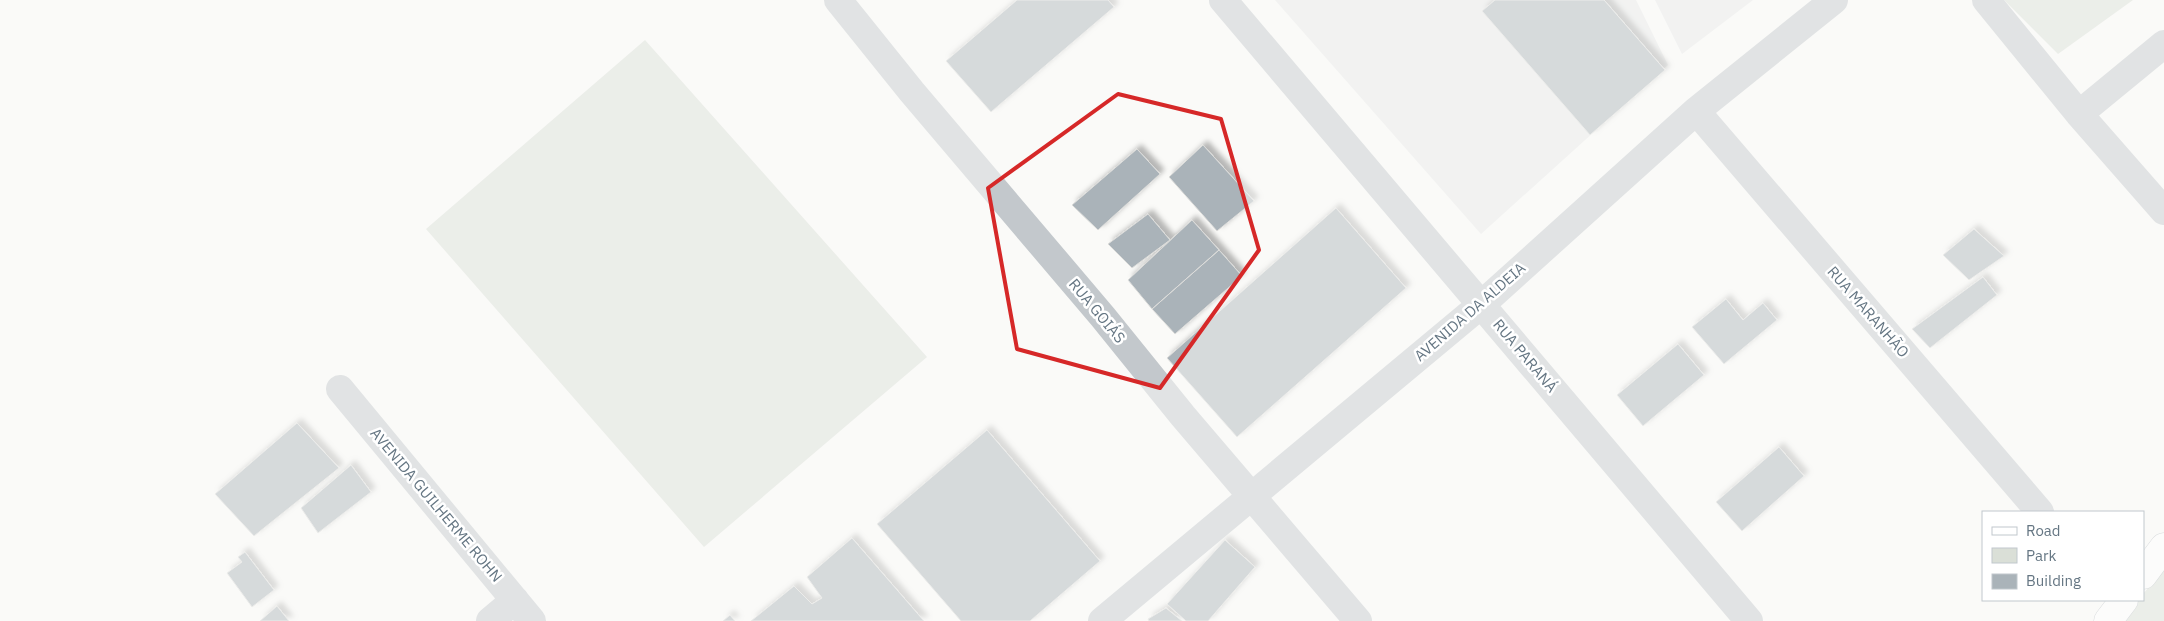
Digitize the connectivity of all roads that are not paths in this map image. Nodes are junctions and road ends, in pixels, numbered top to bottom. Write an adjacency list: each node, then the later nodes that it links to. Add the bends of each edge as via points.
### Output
1 (838, 0): 11 (street, RUA GOIÁS)
2 (1223, 0): 9 (street, RUA PARANÁ)
3 (1834, 0): 6 (street, AVENIDA DA ALDEIA)
4 (1986, 0): 7 (street)
5 (2164, 44): 7 (street)
6 (1696, 112): 9 (street, AVENIDA DA ALDEIA); 12 (street, RUA MARANHÃO)
7 (2079, 114): 8 (street)
8 (2164, 211)
9 (1482, 304): 11 (street, AVENIDA DA ALDEIA); 19 (street, RUA PARANÁ)
10 (340, 389): 15 (street, AVENIDA GUILHERME ROHN)
11 (1251, 496): 17 (street, AVENIDA DA ALDEIA); 18 (street, RUA GOIÁS)
12 (2039, 511)
13 (2164, 547): 14 (street)
14 (2144, 574)
15 (523, 611): 16 (street)
16 (490, 621)
17 (1102, 621)
18 (1358, 621)
19 (1749, 621)

